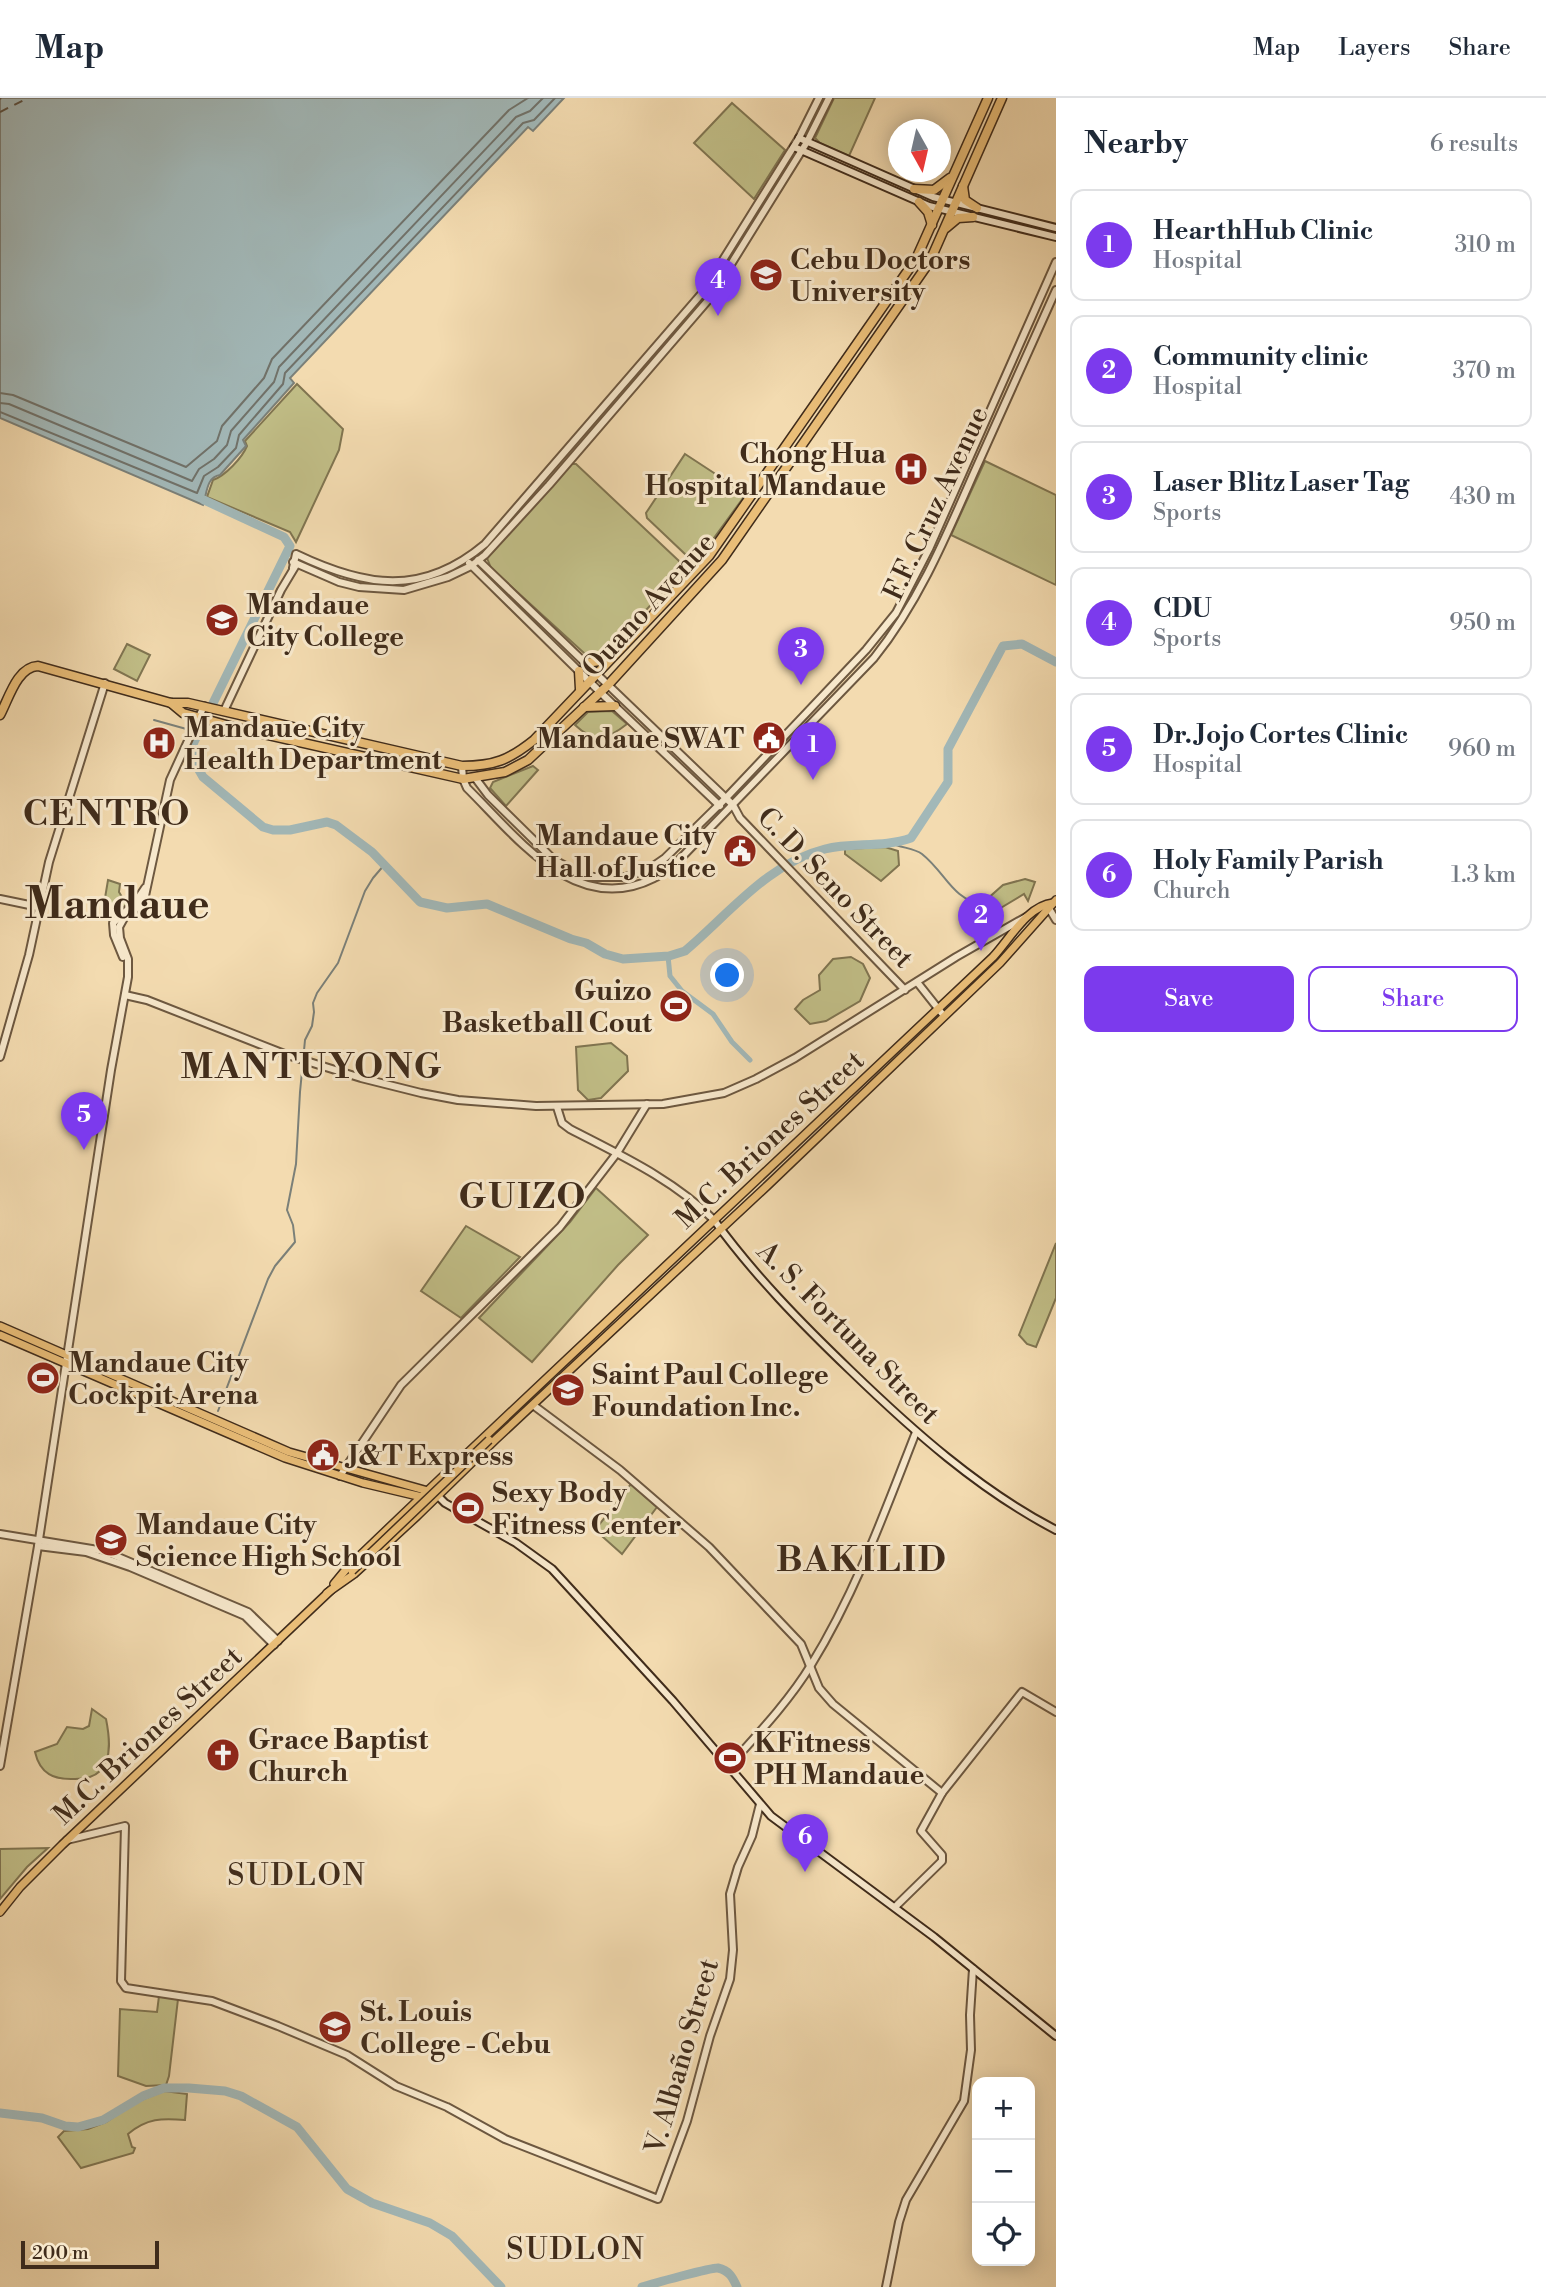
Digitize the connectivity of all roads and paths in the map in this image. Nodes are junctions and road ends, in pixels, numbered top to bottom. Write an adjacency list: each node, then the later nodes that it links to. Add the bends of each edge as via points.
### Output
1 (819, 98): 5 (street)
2 (829, 98): 6 (street)
3 (988, 98): 9 (highway, Ouano Avenue)
4 (1002, 98): 10 (highway, Ouano Avenue)
5 (799, 138): 6 (street); 7 (street)
6 (807, 142): 8 (street); 11 (street)
7 (794, 147): 8 (street); 26 (street, via 703,292)
8 (801, 151): 13 (street); 28 (street, via 710,298)
9 (956, 170): 11 (highway, via 939,188); 12 (highway, Ouano Avenue)
10 (963, 186): 14 (highway, Ouano Avenue); 17 (highway, via 965,200)
11 (914, 189): 12 (street)
12 (943, 200): 14 (street); 15 (highway, Ouano Avenue)
13 (919, 202): 15 (street); 18 (highway)
14 (955, 202): 16 (highway, Ouano Avenue); 17 (street)
15 (939, 209): 16 (street); 18 (highway, Ouano Avenue)
16 (951, 212): 17 (street); 20 (highway, Ouano Avenue)
17 (975, 213): 19 (street); 20 (highway, via 954,221); 21 (street)
18 (932, 225): 24 (highway, Ouano Avenue, via 916,259)
19 (1056, 228)
20 (940, 236): 25 (highway, Ouano Avenue, via 930,261)
21 (1056, 237)
22 (1056, 262): 50 (street, F.F. Cruz Avenue, via 896,614)
23 (1056, 290): 52 (street, F.F. Cruz Avenue, via 911,607 874,658)
24 (850, 354): 25 (highway); 31 (highway, Ouano Avenue, via 709,556)
25 (861, 360): 36 (highway, Ouano Avenue, via 722,560)
26 (473, 554): 27 (street); 28 (street, C. D. Seno Street)
27 (465, 559): 29 (street, via 426,577 402,581 341,574 299,555); 30 (street, C. D. Seno Street)
28 (479, 561): 30 (street); 32 (street, C. D. Seno Street)
29 (294, 565): 30 (street, via 376,590 429,584); 42 (street)
30 (471, 566): 32 (street, C. D. Seno Street)
31 (610, 659): 32 (highway); 33 (highway, Ouano Avenue)
32 (582, 667): 33 (street, C. D. Seno Street); 34 (street, C. D. Seno Street); 37 (highway)
33 (596, 673): 34 (highway, Ouano Avenue); 36 (street, C. D. Seno Street)
34 (589, 680): 37 (highway, Ouano Avenue); 38 (street, C. D. Seno Street)
35 (105, 684): 39 (highway); 43 (highway, via 29,667); 57 (street)
36 (608, 685): 38 (highway, Ouano Avenue); 45 (street, C. D. Seno Street)
37 (580, 689): 47 (highway, Ouano Avenue, via 516,754 500,762)
38 (600, 692): 40 (street, C. D. Seno Street); 41 (highway, Ouano Avenue)
39 (170, 703): 42 (highway, Ouano Avenue); 44 (highway, Ouano Avenue)
40 (615, 706): 41 (highway); 46 (street, C. D. Seno Street)
41 (584, 707): 49 (highway, Ouano Avenue, via 528,760)
42 (210, 708): 44 (street); 47 (highway, Ouano Avenue)
43 (0, 715)
44 (199, 720): 48 (highway, Ouano Avenue); 62 (street, via 170,780 142,902 116,926 124,960)
45 (681, 755): 46 (street); 50 (street, C. D. Seno Street)
46 (674, 762): 51 (street, C. D. Seno Street)
47 (462, 765): 48 (street)
48 (463, 779): 49 (highway, Ouano Avenue); 53 (street, F.F. Cruz Avenue, via 548,867 574,881 603,888 633,886 657,877)
49 (476, 779): 51 (street, F.F. Cruz Avenue, via 554,860 593,877 625,877 652,867)
50 (726, 798): 51 (street, F.F. Cruz Avenue); 52 (street, C. D. Seno Street)
51 (719, 805): 53 (street, C. D. Seno Street)
52 (733, 805): 53 (street, F.F. Cruz Avenue); 54 (street, C. D. Seno Street)
53 (727, 812): 54 (street, C. D. Seno Street)
54 (737, 814): 61 (street, C. D. Seno Street)
55 (0, 898): 57 (street)
56 (1053, 904): 58 (main road, M.C. Briones Street, via 1045,904); 59 (street); 64 (main road, M.C. Briones Street)
57 (39, 907): 65 (street)
58 (1028, 917): 60 (street); 63 (main road, M.C. Briones Street, via 1001,949)
59 (1056, 920)
60 (917, 982): 61 (street); 63 (street)
61 (905, 989): 66 (street, via 741,1086 687,1101)
62 (125, 995): 67 (street, via 361,1078 486,1103); 72 (street)
63 (937, 1008): 64 (street); 69 (main road, M.C. Briones Street)
64 (944, 1016): 70 (main road, M.C. Briones Street)
65 (0, 1057)
66 (647, 1104): 67 (street); 68 (street)
67 (557, 1107): 68 (street, A. S. Fortuna Street, via 562,1123)
68 (617, 1153): 69 (street, A. S. Fortuna Street, via 693,1199); 78 (street, via 560,1227 401,1385)
69 (714, 1220): 70 (street, A. S. Fortuna Street); 74 (main road, M.C. Briones Street)
70 (720, 1228): 73 (main road, M.C. Briones Street); 76 (street, A. S. Fortuna Street, via 766,1286)
71 (0, 1330): 72 (main road)
72 (67, 1361): 78 (main road, via 283,1458); 88 (street)
73 (533, 1405): 75 (main road, M.C. Briones Street); 91 (street, via 687,1527 787,1628 801,1644)
74 (514, 1410): 77 (main road, M.C. Briones Street); 79 (main road, M.C. Briones Street)
75 (520, 1417): 77 (main road, M.C. Briones Street); 81 (main road, M.C. Briones Street)
76 (916, 1432): 86 (street, A. S. Fortuna Street, via 987,1487); 91 (street, via 857,1579)
77 (491, 1438): 89 (main road, M.C. Briones Street, bridge)
78 (342, 1473): 80 (main road); 82 (main road)
79 (438, 1480): 80 (main road); 81 (main road, via 440,1486); 83 (main road, M.C. Briones Street)
80 (411, 1486): 83 (main road)
81 (447, 1487): 84 (main road, M.C. Briones Street)
82 (394, 1489): 83 (main road); 85 (main road, via 404,1499)
83 (424, 1494): 84 (main road); 85 (main road, M.C. Briones Street)
84 (435, 1499): 89 (main road, M.C. Briones Street); 93 (street, via 552,1569)
85 (404, 1513): 89 (main road, M.C. Briones Street)
86 (1056, 1530)
87 (0, 1534): 88 (street)
88 (38, 1543): 90 (street, via 87,1550 142,1569 244,1616); 94 (street)
89 (327, 1593): 90 (main road, M.C. Briones Street)
90 (276, 1643): 97 (main road, M.C. Briones Street)
91 (810, 1667): 93 (street); 95 (street, via 832,1704)
92 (1056, 1712): 95 (street, via 1022,1692)
93 (730, 1765): 96 (street)
94 (0, 1766)
95 (942, 1793): 98 (street, via 921,1831 942,1861)
96 (760, 1804): 97 (street, V. Albaño Street, via 730,1894 730,1979 658,2199 505,2139 396,2086 347,2055 255,2017 212,2001 126,1987 121,1981 125,1826); 98 (street, via 783,1826)
97 (66, 1840): 99 (main road, M.C. Briones Street)
98 (895, 1907): 100 (street)
99 (0, 1912)
100 (973, 1969): 101 (street); 102 (street, via 971,2050 964,2101 906,2200)
101 (1056, 2036)
102 (886, 2287)

